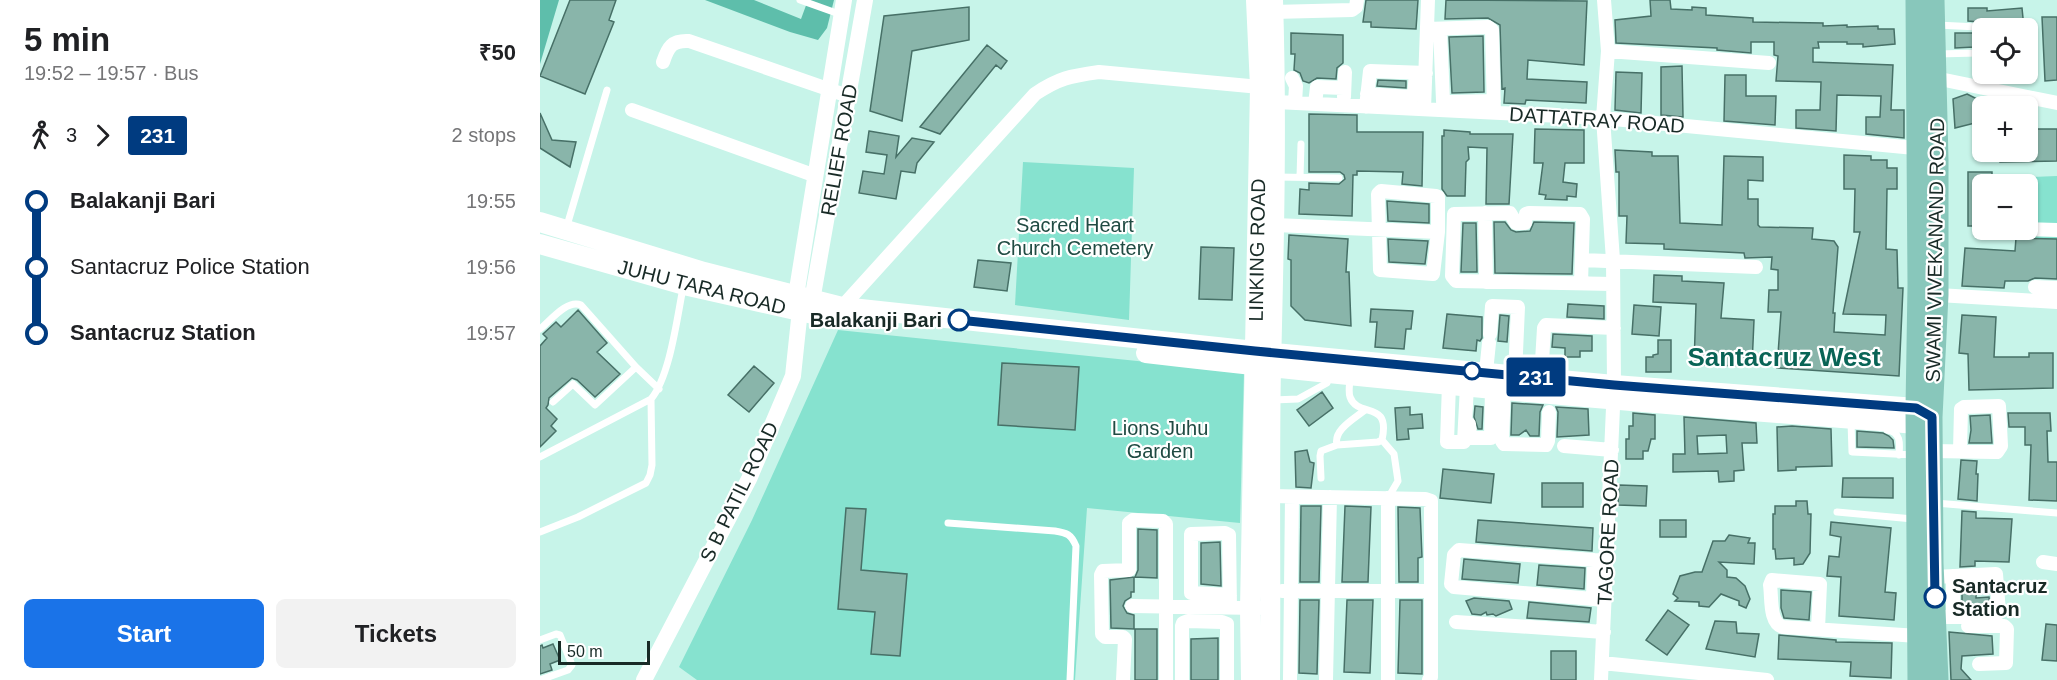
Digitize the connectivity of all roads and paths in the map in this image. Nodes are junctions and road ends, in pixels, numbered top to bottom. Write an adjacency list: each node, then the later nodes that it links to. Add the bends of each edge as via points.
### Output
1 (800, 0): 10 (lane)
2 (865, 0): 25 (street, RELIEF ROAD)
3 (1256, 0): 21 (main road, LINKING ROAD)
4 (1357, 0): 9 (street, via 1352,10)
5 (1428, 0): 12 (street)
6 (1604, 0): 13 (street, TAGORE ROAD)
7 (1916, 0): 36 (main road, SWAMI VIVEKANAND ROAD)
8 (1934, 0): 11 (main road, SWAMI VIVEKANAND ROAD)
9 (1273, 6): 27 (main road, LINKING ROAD)
10 (843, 8): 23 (street, RELIEF ROAD)
11 (1935, 25): 14 (main road, SWAMI VIVEKANAND ROAD); 14 (lane, via 1980,28 1977,53)
12 (1434, 29): 18 (street); 30 (street, via 1443,101); 30 (street, via 1492,30)
13 (1608, 51): 16 (street); 33 (street, TAGORE ROAD)
14 (1935, 54): 20 (main road, SWAMI VIVEKANAND ROAD)
15 (663, 62): 23 (street, via 672,43 689,41)
16 (1769, 63)
17 (1345, 72): 22 (street)
18 (1421, 73): 28 (street, via 1412,97); 28 (street, via 1370,71); 31 (street)
19 (1292, 78): 27 (street, via 1296,86)
20 (1935, 78): 26 (street); 35 (main road, SWAMI VIVEKANAND ROAD)
21 (1260, 87): 27 (street); 64 (street, via 1099,72 1055,81 1035,94); 67 (main road, LINKING ROAD)
22 (1344, 88): 28 (street); 29 (street, via 1317,87)
23 (830, 89): 25 (street); 37 (street, RELIEF ROAD)
24 (608, 90): 46 (lane)
25 (848, 96): 43 (street, RELIEF ROAD)
26 (2057, 102)
27 (1285, 103): 29 (street, DATTATRAY ROAD); 38 (main road, LINKING ROAD)
28 (1356, 106): 29 (street, DATTATRAY ROAD); 31 (street, DATTATRAY ROAD)
29 (1321, 107)
30 (1494, 107): 31 (street, DATTATRAY ROAD); 33 (street, DATTATRAY ROAD)
31 (1424, 109)
32 (632, 110): 37 (street)
33 (1603, 118): 36 (street, DATTATRAY ROAD); 53 (street, TAGORE ROAD)
34 (1301, 144): 39 (lane)
35 (1938, 149): 36 (street, DATTATRAY ROAD); 61 (main road, SWAMI VIVEKANAND ROAD)
36 (1916, 150): 80 (main road, SWAMI VIVEKANAND ROAD)
37 (816, 176): 41 (street, RELIEF ROAD)
38 (1276, 177): 39 (lane); 45 (main road, LINKING ROAD)
39 (1300, 177): 40 (lane)
40 (1339, 178)
41 (809, 213): 43 (street); 63 (street, RELIEF ROAD)
42 (1485, 213): 52 (street, via 1510,213 1516,223 1522,224 1529,213 1580,214); 55 (street); 55 (street, via 1454,214 1452,276 1456,281)
43 (828, 216): 63 (street, RELIEF ROAD)
44 (540, 222): 46 (main road, JUHU TARA ROAD)
45 (1275, 225): 47 (street); 67 (main road, LINKING ROAD)
46 (567, 229): 63 (main road, JUHU TARA ROAD, via 705,272)
47 (1378, 229): 50 (street); 50 (street, via 1381,191 1436,196); 50 (street, via 1380,270 1431,274 1435,269)
48 (2038, 229): 49 (street)
49 (2057, 230)
50 (1438, 232)
51 (540, 244): 58 (main road, JUHU TARA ROAD)
52 (1582, 260): 53 (street); 56 (street)
53 (1613, 260): 54 (street); 57 (street, TAGORE ROAD)
54 (1756, 267)
55 (1486, 282): 56 (street)
56 (1581, 283): 57 (street)
57 (1613, 284): 65 (street, TAGORE ROAD)
58 (684, 285): 63 (main road, JUHU TARA ROAD); 72 (lane)
59 (2035, 286): 60 (street)
60 (2057, 288)
61 (1938, 295): 62 (street); 80 (main road, SWAMI VIVEKANAND ROAD)
62 (2057, 302)
63 (802, 308): 64 (main road, JUHU TARA ROAD); 67 (main road, JUHU TARA ROAD, via 824,317); 122 (street, S B PATIL ROAD, via 793,376 748,479)
64 (842, 308): 67 (main road, JUHU TARA ROAD)
65 (1614, 328): 73 (street, TAGORE ROAD); 74 (street, via 1546,325)
66 (540, 329): 68 (lane, via 568,305 577,303)
67 (1263, 359): 69 (main road, JUHU TARA ROAD); 69 (main road, JUHU TARA ROAD); 78 (main road, LINKING ROAD)
68 (636, 367): 72 (lane); 76 (lane, via 596,405 573,384)
69 (1349, 371): 70 (main road, JUHU TARA ROAD); 71 (main road, JUHU TARA ROAD); 78 (lane, via 1298,399); 79 (lane, via 1350,397)
70 (1499, 381): 70 (street, via 1489,338 1492,306 1517,306); 71 (main road, JUHU TARA ROAD); 71 (street, via 1491,438 1469,437); 74 (main road, JUHU TARA ROAD); 74 (street, via 1504,444 1546,445)
71 (1462, 386)
72 (659, 389): 75 (lane)
73 (1614, 392): 74 (main road, JUHU TARA ROAD); 77 (main road, JUHU TARA ROAD); 85 (street, TAGORE ROAD)
74 (1547, 397)
75 (651, 399): 88 (lane); 99 (lane, via 652,465 646,483)
76 (553, 402)
77 (1756, 403): 80 (main road, JUHU TARA ROAD); 81 (main road, JUHU TARA ROAD)
78 (1265, 409): 90 (main road, LINKING ROAD); 113 (main road, LINKING ROAD)
79 (1365, 410): 82 (lane, via 1383,420); 83 (lane, via 1338,432)
80 (1921, 416): 81 (main road, JUHU TARA ROAD); 87 (main road, SWAMI VIVEKANAND ROAD)
81 (1851, 423): 87 (lane, via 1894,431 1900,442); 87 (lane, via 1852,452)
82 (1382, 440): 83 (lane); 93 (lane, via 1394,454 1398,481)
83 (1337, 446): 89 (lane, via 1321,451)
84 (1564, 446): 85 (street)
85 (1612, 450): 100 (street, TAGORE ROAD)
86 (1960, 452): 87 (street)
87 (1916, 454): 94 (main road, SWAMI VIVEKANAND ROAD); 97 (main road, SWAMI VIVEKANAND ROAD)
88 (540, 457)
89 (1321, 478)
90 (1271, 496): 91 (street); 109 (main road, LINKING ROAD)
91 (1292, 497): 92 (street); 104 (street)
92 (1330, 497): 93 (street); 105 (street)
93 (1388, 498): 106 (street, via 1431,501); 107 (street)
94 (1933, 503): 96 (lane); 101 (main road, SWAMI VIVEKANAND ROAD)
95 (1837, 512): 97 (lane)
96 (2057, 513)
97 (1916, 519): 115 (main road, SWAMI VIVEKANAND ROAD)
98 (948, 522): 123 (lane, via 1055,531 1072,537 1076,546)
99 (540, 532)
100 (1600, 560): 108 (street, TAGORE ROAD); 108 (street, via 1459,550 1454,555 1451,584)
101 (1943, 576): 115 (main road, SWAMI VIVEKANAND ROAD); 115 (street, via 1996,574 1999,612 1995,616)
102 (1166, 586): 103 (street); 111 (street); 124 (street, via 1165,523 1131,520 1129,570 1103,571 1101,575 1102,634 1125,639)
103 (1190, 587): 112 (street, via 1192,594); 112 (street, via 1191,534 1227,533 1230,537)
104 (1291, 591): 105 (street); 109 (street); 130 (street)
105 (1328, 591): 107 (street); 131 (street)
106 (1431, 591): 107 (street); 133 (street)
107 (1388, 592): 132 (street)
108 (1599, 599): 117 (street, TAGORE ROAD)
109 (1271, 600): 113 (street); 129 (main road, LINKING ROAD)
110 (1132, 606): 111 (street)
111 (1166, 607): 112 (street); 125 (street)
112 (1224, 608): 113 (street); 126 (street, via 1183,623); 127 (street, via 1228,627)
113 (1250, 609): 128 (main road, LINKING ROAD)
114 (1456, 622): 117 (street)
115 (1936, 624): 116 (street); 120 (street, via 2006,627 2006,663); 136 (main road, SWAMI VIVEKANAND ROAD); 137 (main road, SWAMI VIVEKANAND ROAD)
116 (1818, 629): 116 (street, via 1820,584 1772,580 1776,624)
117 (1604, 632): 119 (street, TAGORE ROAD)
118 (540, 640): 121 (lane, via 560,635 572,665)
119 (1602, 663): 134 (street, TAGORE ROAD); 135 (street)
120 (1979, 664)
121 (540, 680)
122 (644, 680)
123 (1070, 680)
124 (1123, 680)
125 (1166, 680)
126 (1182, 680)
127 (1227, 680)
128 (1251, 680)
129 (1270, 680)
130 (1290, 680)
131 (1326, 680)
132 (1388, 680)
133 (1429, 680)
134 (1601, 680)
135 (1767, 680)
136 (1918, 680)
137 (1938, 680)

